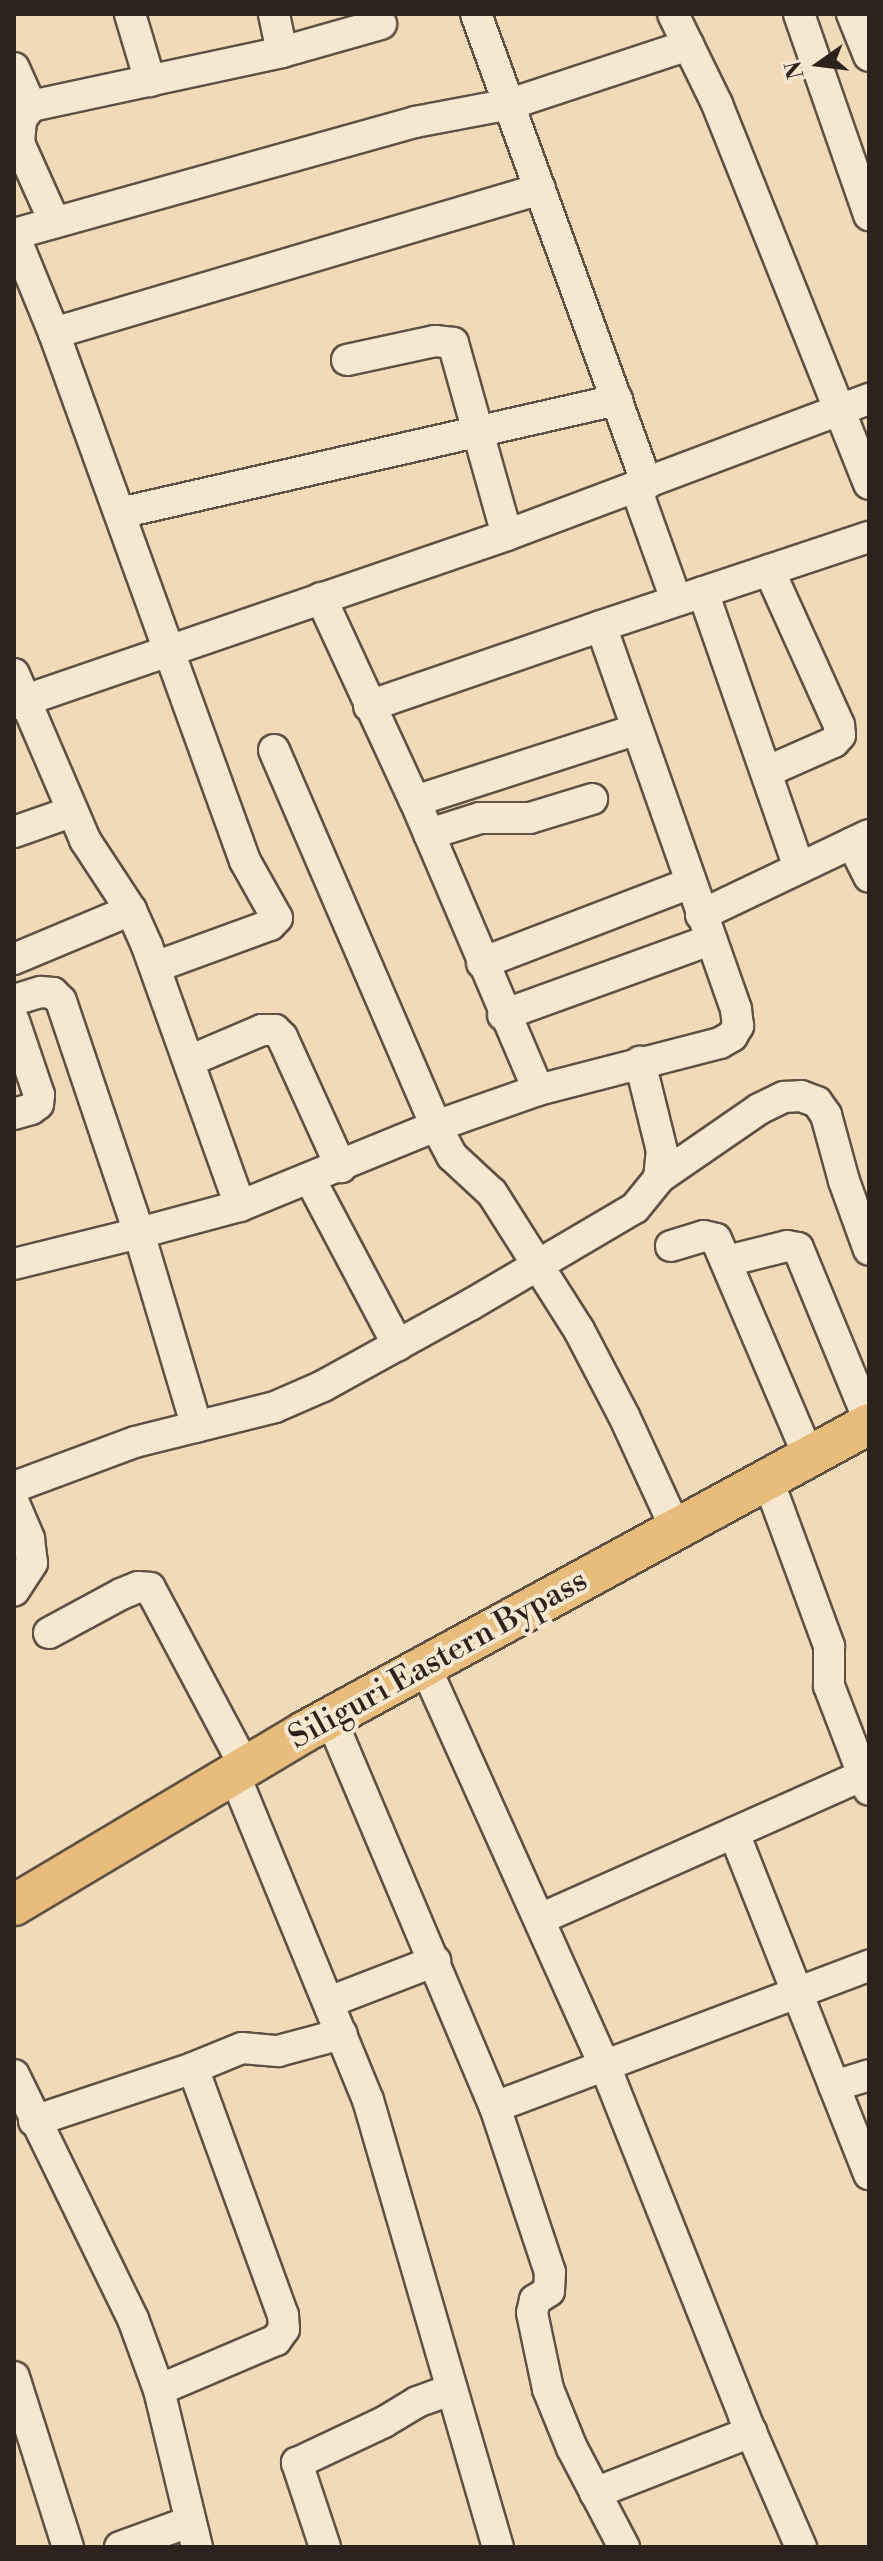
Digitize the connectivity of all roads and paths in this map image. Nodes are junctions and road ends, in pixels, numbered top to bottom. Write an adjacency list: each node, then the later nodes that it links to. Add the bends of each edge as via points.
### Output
1 (130, 14): 12 (street)
2 (274, 14): 9 (street)
3 (476, 14): 13 (street)
4 (673, 14): 8 (street)
5 (799, 14): 16 (street)
6 (852, 14): 10 (street)
7 (381, 24): 9 (street)
8 (688, 45): 13 (street); 23 (street, via 717,104)
9 (282, 52): 12 (street)
10 (869, 56)
11 (14, 68): 14 (street)
12 (150, 81): 14 (street)
13 (510, 104): 15 (street); 17 (street, via 415,122)
14 (31, 106): 17 (street, via 21,120 19,143)
15 (540, 189): 19 (street); 22 (street)
16 (869, 215)
17 (54, 221): 18 (street)
18 (14, 234): 19 (street)
19 (54, 333): 27 (street)
20 (347, 360): 24 (street, via 435,341 453,343)
21 (869, 399): 23 (street)
22 (617, 400): 24 (street); 26 (street)
23 (839, 412): 25 (street); 26 (street)
24 (477, 432): 27 (street); 28 (street)
25 (869, 484)
26 (642, 486): 28 (street); 31 (street)
27 (120, 513): 34 (street)
28 (507, 535): 32 (street)
29 (869, 537): 30 (street)
30 (769, 570): 31 (street); 39 (street, via 840,735)
31 (690, 596): 33 (street); 39 (street)
32 (321, 598): 34 (street); 36 (street)
33 (601, 626): 36 (street); 37 (street)
34 (166, 650): 35 (street); 53 (street, via 245,861 277,918)
35 (18, 693): 42 (street)
36 (369, 706): 41 (street)
37 (635, 730): 41 (street); 48 (street)
38 (274, 750): 61 (street)
39 (766, 772): 46 (street)
40 (592, 799): 44 (street, via 530,818 480,818)
41 (415, 801): 44 (street)
42 (71, 812): 43 (street); 49 (street)
43 (14, 832)
44 (429, 834): 52 (street)
45 (861, 839): 46 (street); 47 (street)
46 (799, 868): 50 (street)
47 (869, 877)
48 (690, 883): 50 (street); 52 (street)
49 (131, 910): 51 (street); 53 (street)
50 (706, 928): 55 (street); 58 (street, via 738,1026 720,1043)
51 (14, 959)
52 (482, 963): 55 (street)
53 (155, 967): 57 (street)
54 (14, 1000): 67 (street, via 41,992 53,993 61,1001)
55 (503, 1015): 59 (street)
56 (14, 1021): 60 (street, via 39,1095 38,1104)
57 (189, 1061): 62 (street, via 262,1030 275,1030); 65 (street)
58 (640, 1062): 59 (street); 63 (street, via 662,1151)
59 (538, 1090): 61 (street)
60 (14, 1114)
61 (436, 1126): 62 (street); 71 (street, via 452,1156 492,1193)
62 (341, 1167): 64 (street)
63 (659, 1178): 66 (street, via 759,1109 784,1097 801,1096 817,1102 826,1115); 71 (street, via 635,1208)
64 (310, 1179): 65 (street); 72 (street)
65 (240, 1206): 67 (street)
66 (866, 1232)
67 (139, 1233): 70 (street); 74 (street)
68 (671, 1246): 69 (street, via 704,1236 716,1239)
69 (727, 1261): 73 (street, via 798,1248); 76 (street)
70 (14, 1264)
71 (538, 1266): 72 (street); 80 (street, via 618,1404)
72 (398, 1345): 74 (street, via 275,1407)
73 (869, 1422): 76 (main road, Siliguri Eastern Bypass)
74 (197, 1427): 77 (street, via 135,1442)
75 (869, 1450): 78 (main road, Siliguri Eastern Bypass)
76 (809, 1457): 80 (main road, Siliguri Eastern Bypass)
77 (14, 1487)
78 (775, 1499): 83 (main road, Siliguri Eastern Bypass); 86 (street, via 829,1646 829,1686)
79 (14, 1503): 81 (street, via 29,1539 32,1563)
80 (676, 1529): 85 (main road, Siliguri Eastern Bypass)
81 (14, 1591)
82 (49, 1633): 85 (street, via 121,1594 150,1588)
83 (433, 1684): 84 (main road, Siliguri Eastern Bypass); 89 (street)
84 (339, 1738): 85 (main road, Siliguri Eastern Bypass); 91 (street)
85 (244, 1780): 88 (main road, Siliguri Eastern Bypass); 90 (main road, Siliguri Eastern Bypass); 94 (street)
86 (866, 1782): 87 (street)
87 (734, 1833): 89 (street); 93 (street)
88 (14, 1905)
89 (540, 1919): 96 (street)
90 (14, 1926)
91 (435, 1961): 94 (street); 101 (street)
92 (869, 1966): 93 (street)
93 (797, 1993): 96 (street); 100 (street)
94 (329, 2002): 95 (street)
95 (342, 2034): 97 (street, via 278,2051 242,2048); 105 (street, via 368,2100)
96 (605, 2066): 101 (street); 107 (street)
97 (193, 2068): 102 (street); 106 (street, via 284,2329 276,2340)
98 (14, 2075): 102 (street)
99 (869, 2075): 100 (street)
100 (834, 2086): 103 (street)
101 (495, 2107): 108 (street, via 550,2272 549,2291 535,2300 532,2313 548,2389)
102 (34, 2121): 106 (street, via 133,2319)
103 (869, 2174)
104 (14, 2377): 110 (street)
105 (452, 2389): 112 (street, via 297,2463); 113 (street)
106 (159, 2390): 109 (street)
107 (751, 2432): 108 (street); 115 (street)
108 (595, 2493): 114 (street)
109 (193, 2535): 111 (street)
110 (68, 2547)
111 (120, 2547)
112 (325, 2547)
113 (498, 2547)
114 (624, 2547)
115 (801, 2547)

